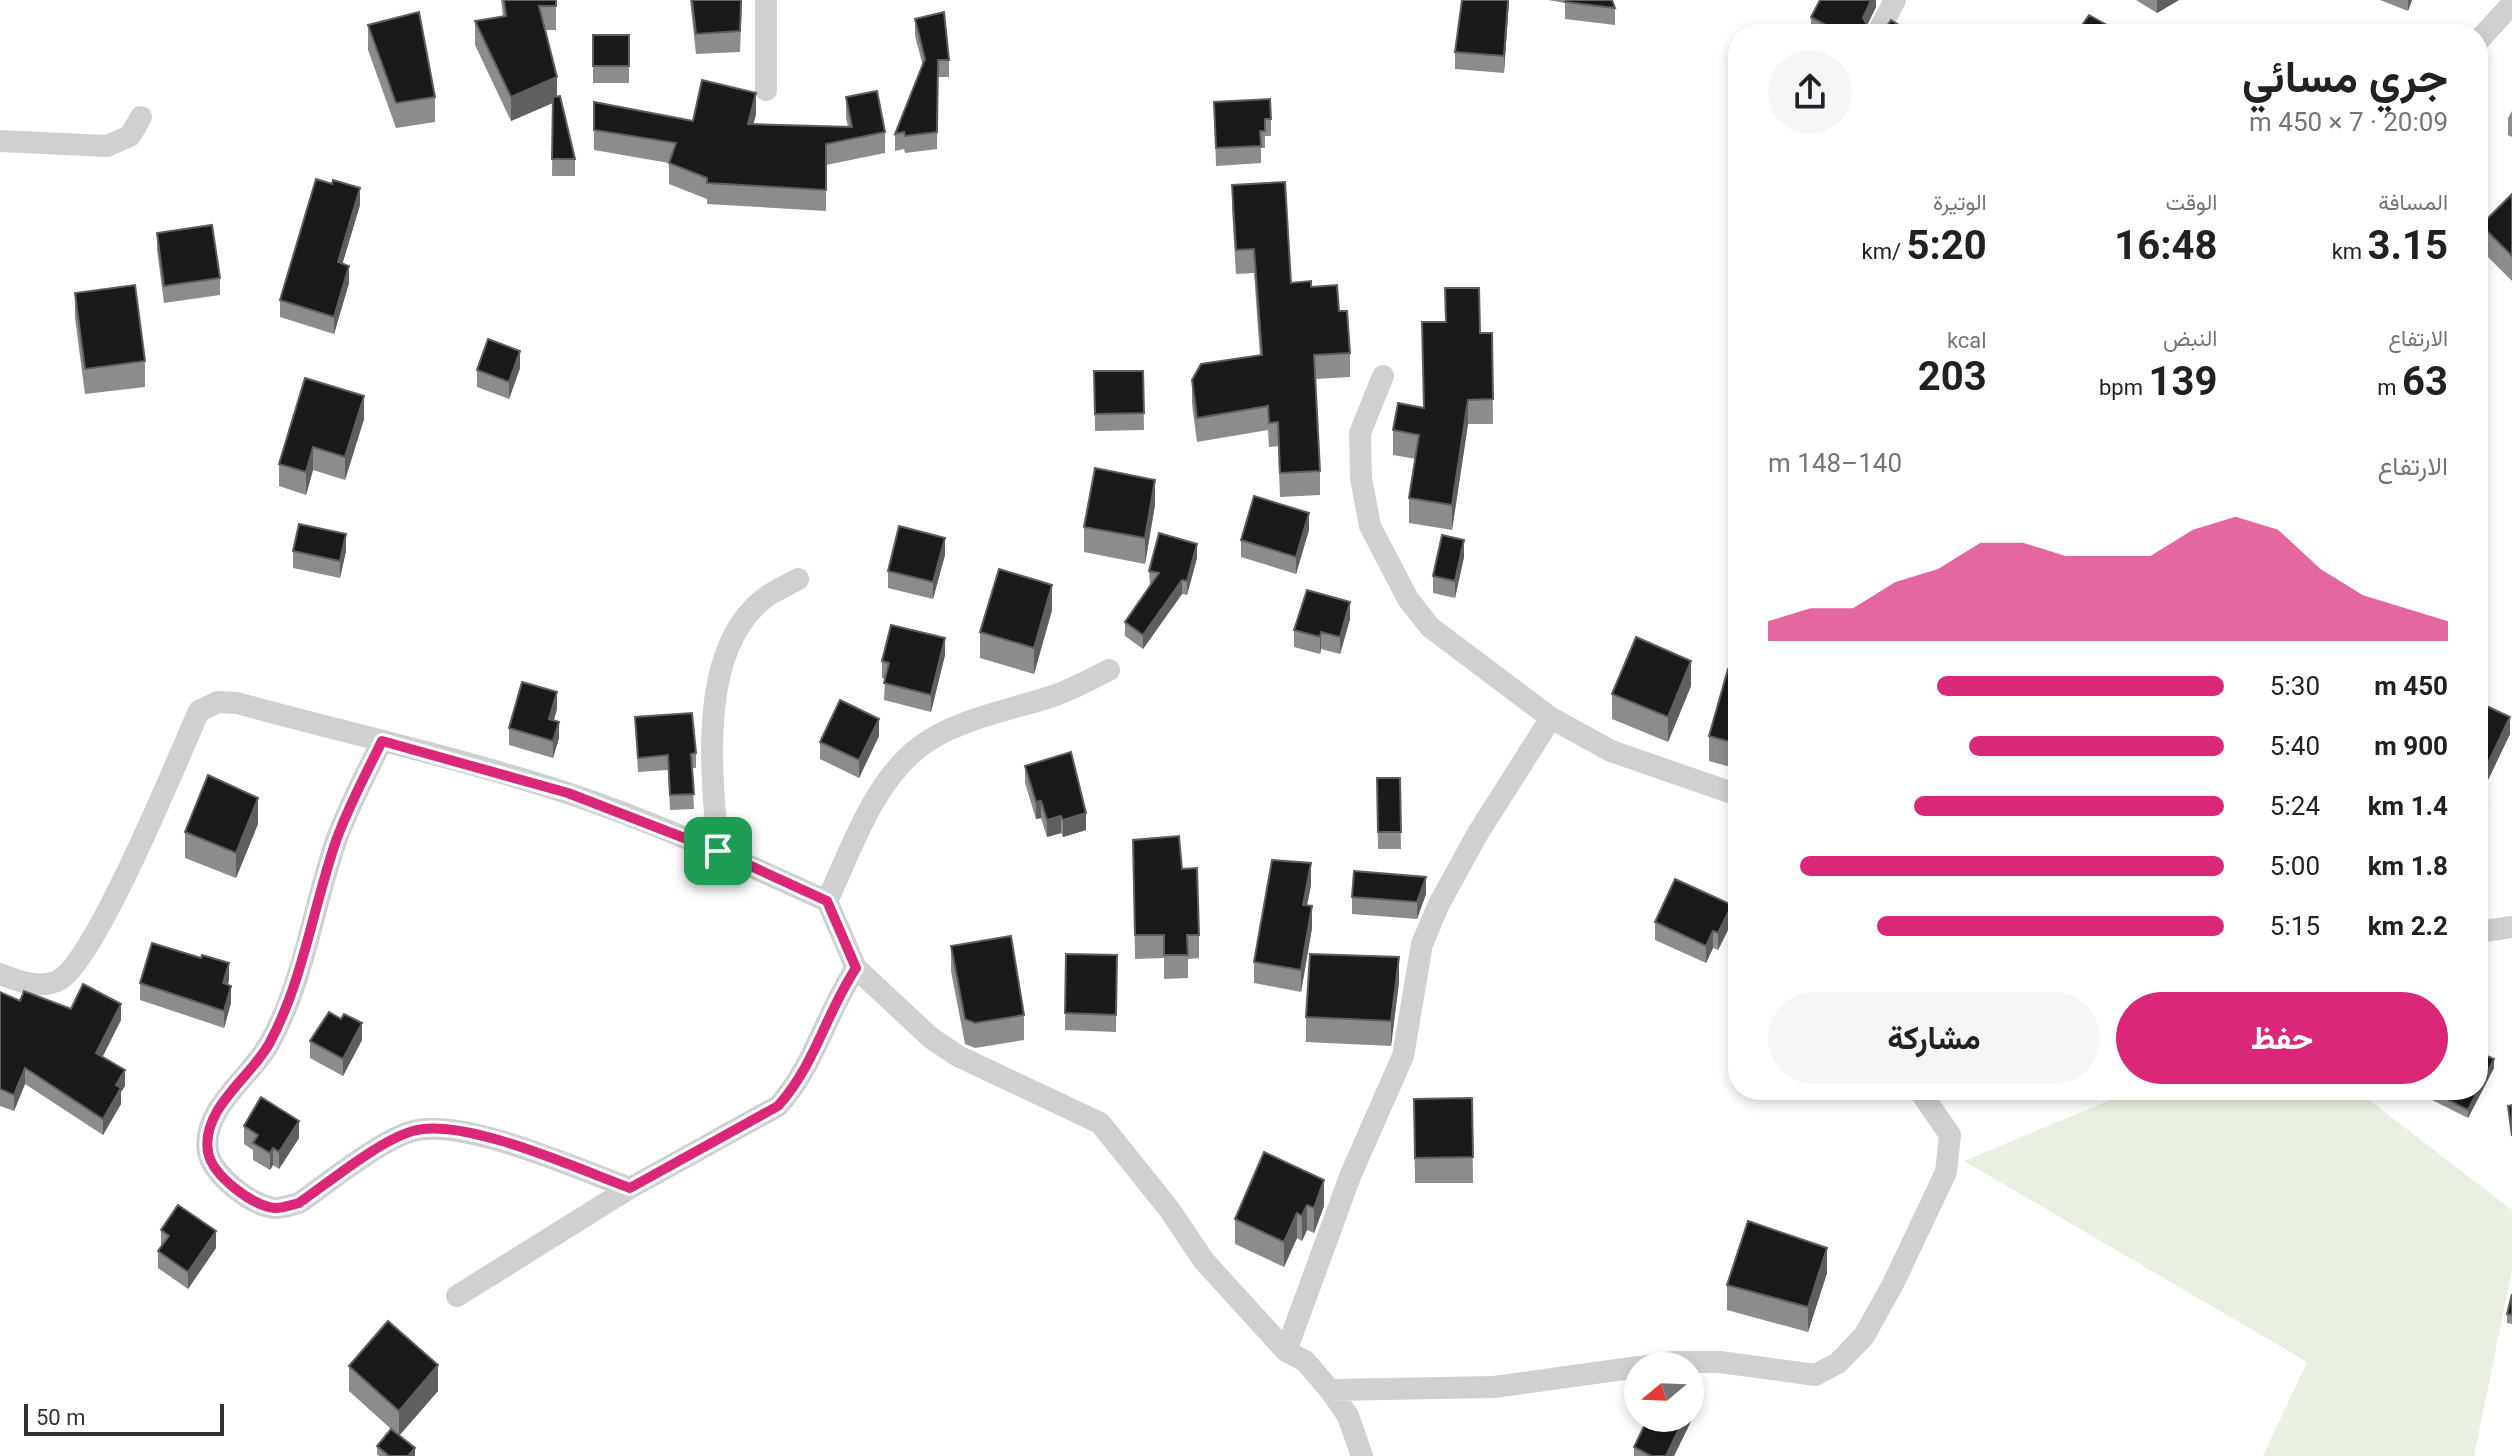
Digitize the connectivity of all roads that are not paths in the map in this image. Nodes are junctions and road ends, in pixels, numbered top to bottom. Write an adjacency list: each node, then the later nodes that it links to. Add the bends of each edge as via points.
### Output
1 (766, 0): 6 (street)
2 (1895, 0): 4 (street)
3 (2512, 4): 5 (street)
4 (1882, 24)
5 (2488, 30)
6 (766, 90)
7 (141, 117): 8 (street, via 130,136 107,146)
8 (0, 141)
9 (1383, 376): 12 (street, via 1360,433 1360,463 1370,526 1386,562 1430,627)
10 (798, 579): 15 (street, via 764,598 740,627 714,692)
11 (1109, 670): 16 (street, via 1057,695 976,719 918,748 889,779)
12 (1551, 718): 14 (street, via 1611,751); 24 (street, via 1478,833 1427,931 1403,1056 1351,1174)
13 (382, 741): 15 (street, via 568,793); 20 (street, via 237,703 208,704 199,711 80,960 59,980 40,985); 22 (street, via 336,840 290,995 270,1042 211,1119 208,1152 219,1177 273,1208 286,1206 299,1203 413,1130 439,1129 536,1153)
14 (1728, 792)
15 (718, 851): 16 (street)
16 (827, 901): 19 (street)
17 (2512, 927): 18 (street)
18 (2488, 931)
19 (856, 968): 22 (street, via 833,1003 823,1038 795,1088 778,1106); 24 (street, via 896,1008 958,1056 1100,1123 1204,1261)
20 (0, 974)
21 (1926, 1100): 25 (street, via 1950,1135 1946,1172 1864,1336 1838,1363 1815,1375)
22 (630, 1188): 23 (street)
23 (457, 1296)
24 (1286, 1351): 27 (street, via 1305,1361)
25 (1704, 1362)
26 (1624, 1369): 27 (street, via 1494,1387)
27 (1330, 1390): 28 (street, via 1348,1416)
28 (1362, 1456)

